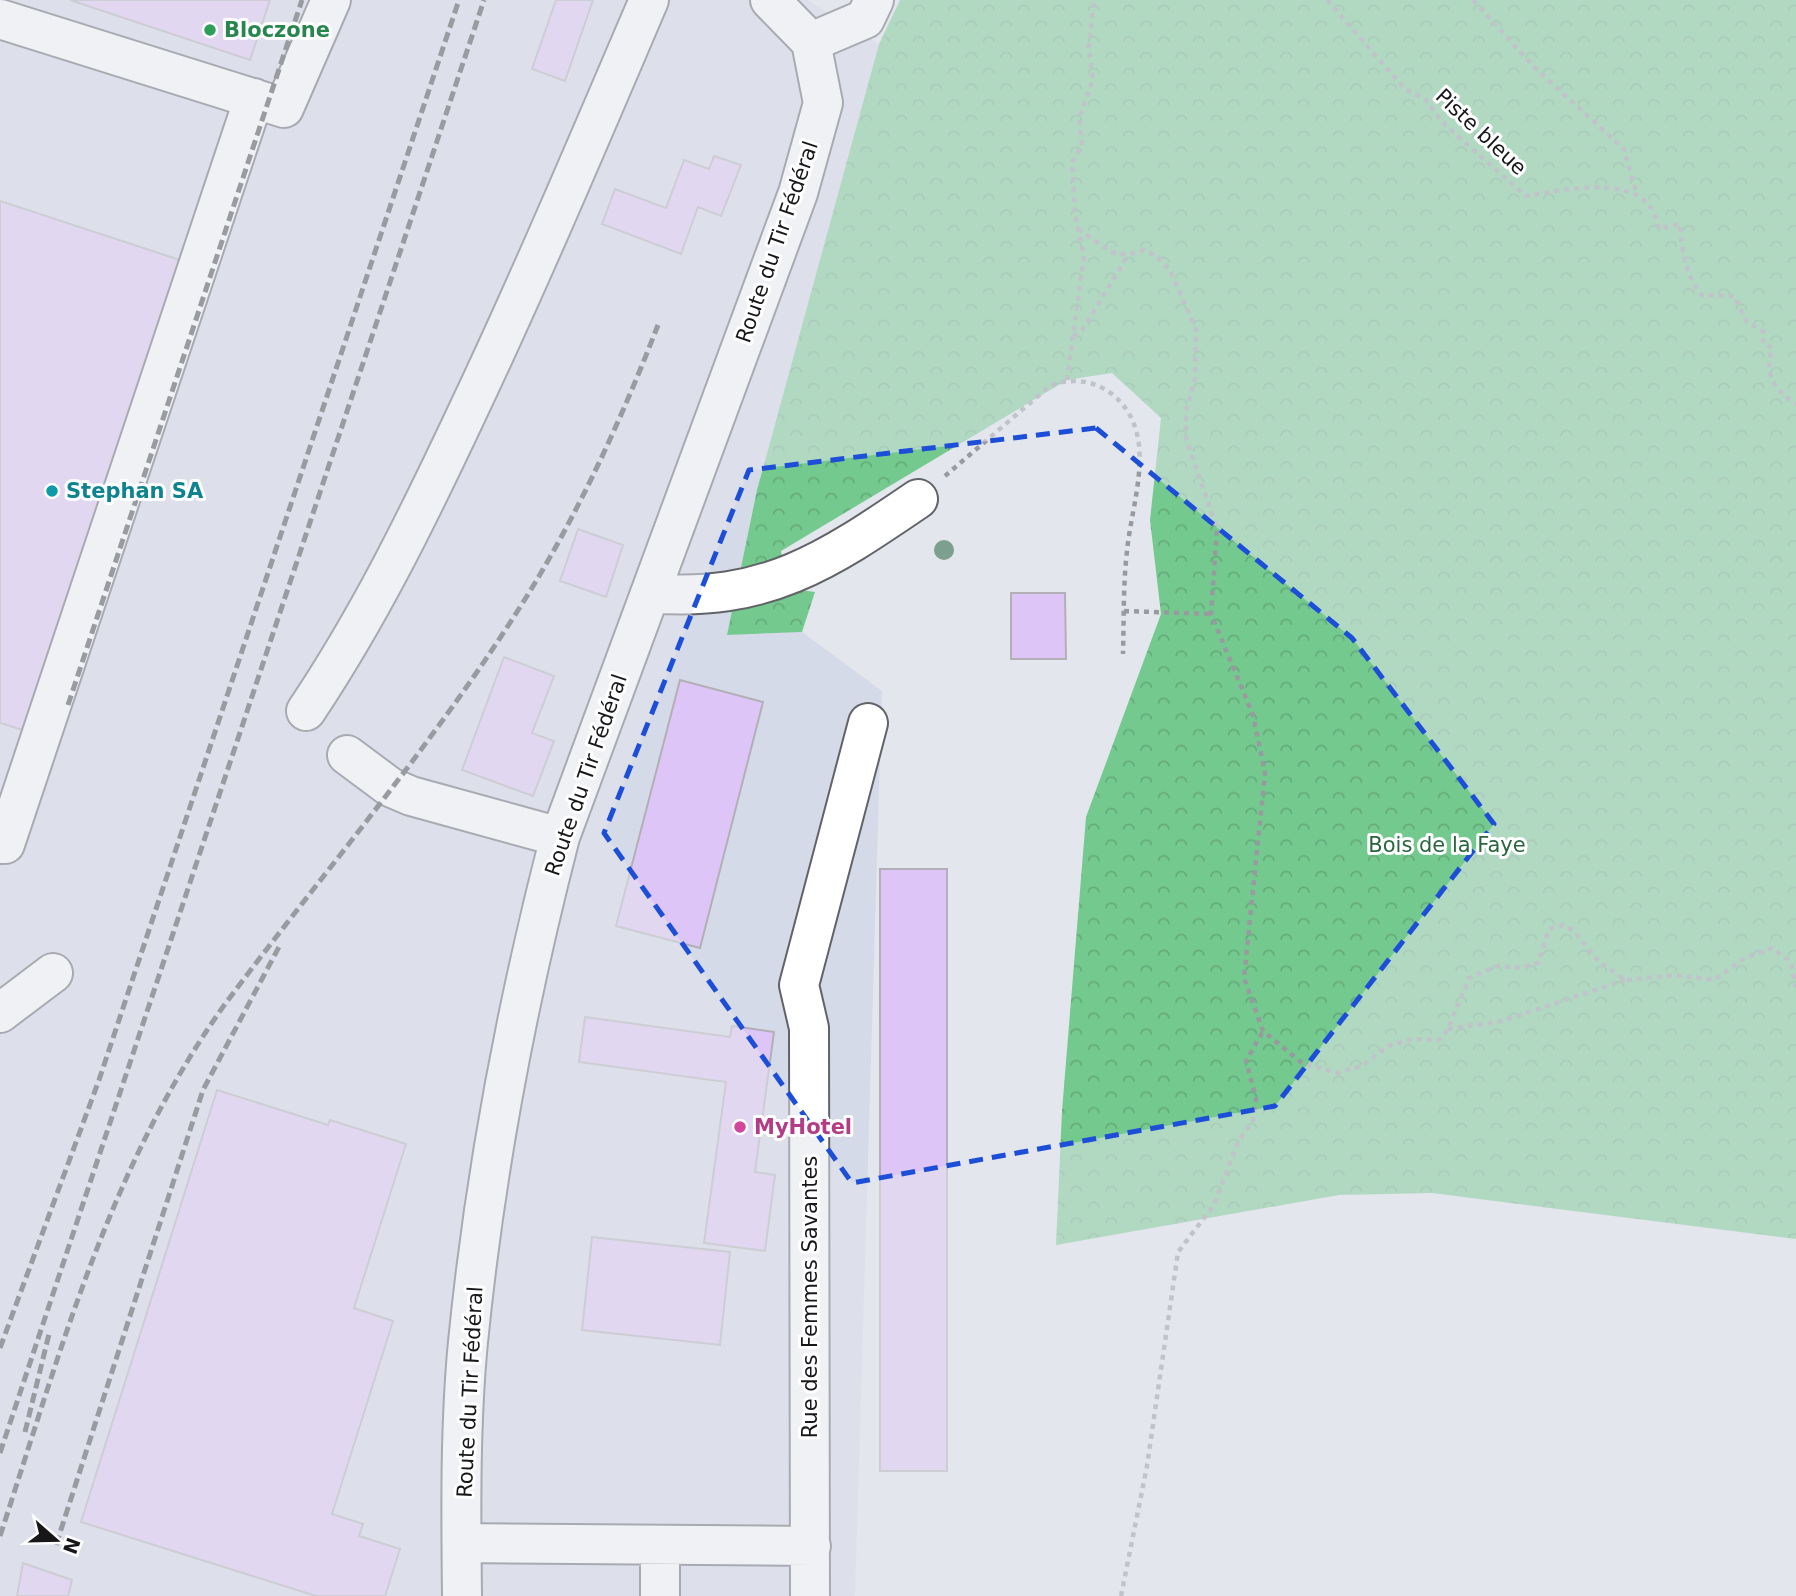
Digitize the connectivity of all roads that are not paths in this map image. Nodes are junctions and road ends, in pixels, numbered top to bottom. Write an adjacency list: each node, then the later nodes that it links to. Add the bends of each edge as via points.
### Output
1 (331, 0): 7 (street, via 284,108)
2 (649, 0): 10 (street, via 519,304 408,538 350,646)
3 (770, 0): 6 (street)
4 (874, 0): 6 (street, via 865,19)
5 (0, 19): 7 (street)
6 (811, 42): 9 (street, Route du Tir Fédéral, via 823,103 799,193)
7 (254, 99): 14 (street, via 5,844)
8 (918, 499): 9 (street, via 827,559 774,581 716,595)
9 (650, 593): 13 (street, Route du Tir Fédéral)
10 (306, 710)
11 (868, 723): 19 (street, Rue des Femmes Savantes, via 799,985 809,1028)
12 (348, 755): 13 (street, via 390,787 411,796)
13 (560, 837): 17 (street, Route du Tir Fédéral, via 501,1096 484,1212 468,1344)
14 (0, 844)
15 (53, 973): 16 (street)
16 (0, 1013)
17 (462, 1543): 18 (street); 20 (street, Route du Tir Fédéral)
18 (647, 1545): 19 (street); 21 (street)
19 (811, 1546): 22 (street, Rue des Femmes Savantes)
20 (462, 1596)
21 (660, 1596)
22 (810, 1596)

